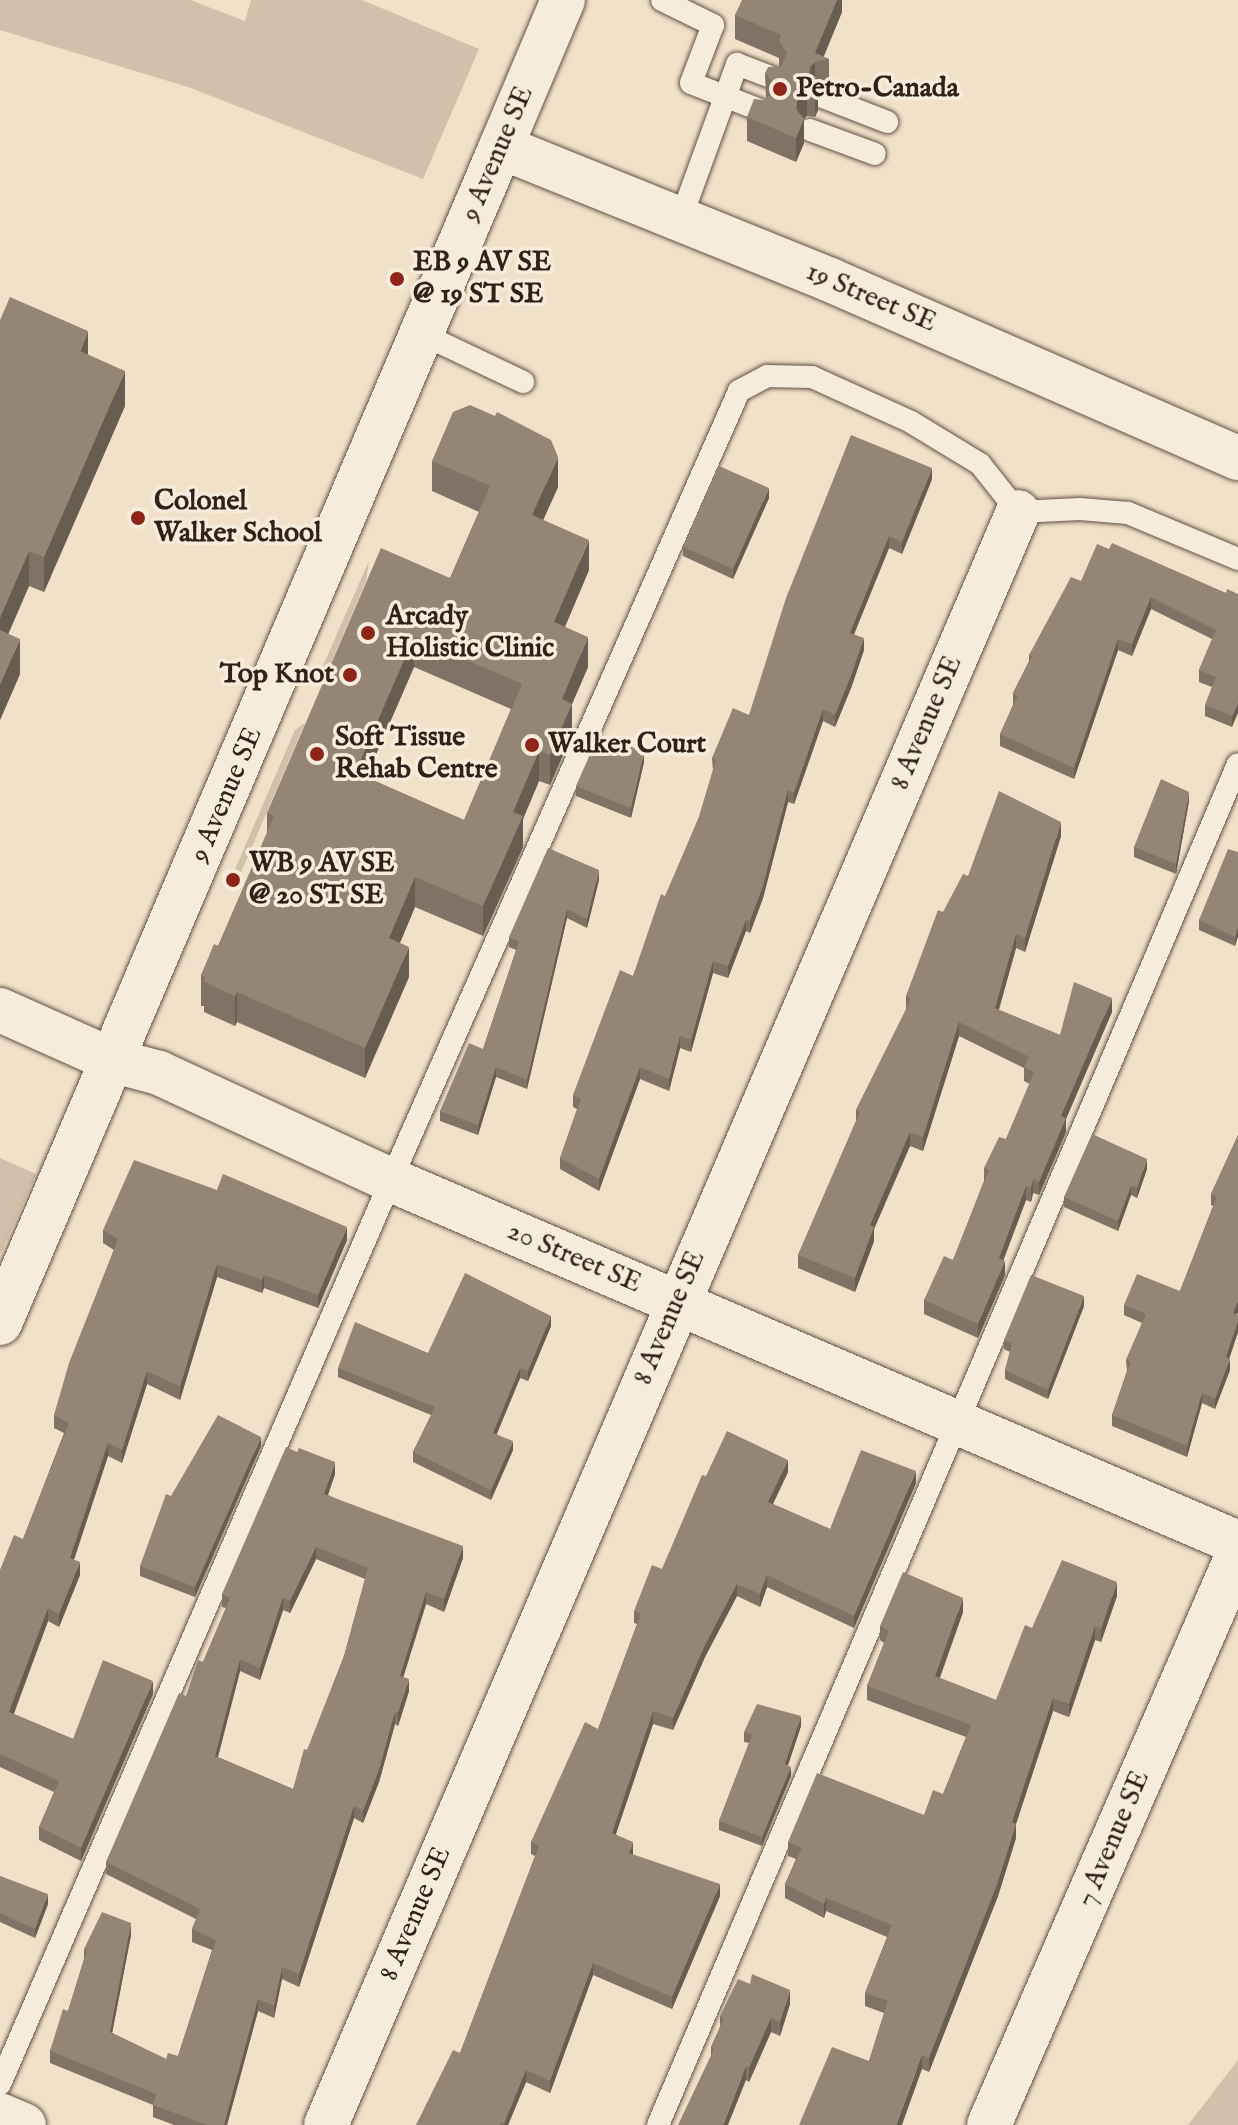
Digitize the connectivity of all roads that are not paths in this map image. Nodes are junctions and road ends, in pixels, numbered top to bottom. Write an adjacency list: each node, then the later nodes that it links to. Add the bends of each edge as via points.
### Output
1 (563, 0): 9 (street, 9 Avenue SE)
2 (662, 0): 4 (lane, via 713,25 691,83)
3 (773, 78): 4 (lane, via 737,64)
4 (725, 97): 6 (lane); 11 (lane)
5 (823, 97): 7 (lane)
6 (760, 110)
7 (887, 122)
8 (810, 130): 10 (lane)
9 (501, 147): 11 (street, 19 Street SE); 12 (street, 9 Avenue SE)
10 (875, 154)
11 (681, 218): 14 (street, 19 Street SE)
12 (422, 334): 13 (lane); 19 (street, 9 Avenue SE)
13 (523, 382)
14 (1238, 458)
15 (1018, 512): 16 (lane, via 1128,513); 20 (lane, via 980,464 911,422 812,377 767,376 739,391); 21 (street, 8 Avenue SE)
16 (1238, 559)
17 (1238, 764): 23 (lane)
18 (0, 1010): 19 (street, 20 Street SE)
19 (114, 1061): 20 (street, 20 Street SE, via 159,1073); 22 (street, 9 Avenue SE)
20 (391, 1180): 21 (street, 20 Street SE); 25 (lane)
21 (677, 1302): 23 (street, 20 Street SE); 28 (street, 8 Avenue SE)
22 (0, 1323)
23 (960, 1424): 24 (street, 20 Street SE); 29 (lane)
24 (1236, 1558): 30 (street, 7 Avenue SE)
25 (0, 2084)
26 (0, 2115): 27 (street)
27 (24, 2125)
28 (326, 2125)
29 (658, 2125)
30 (989, 2125)

